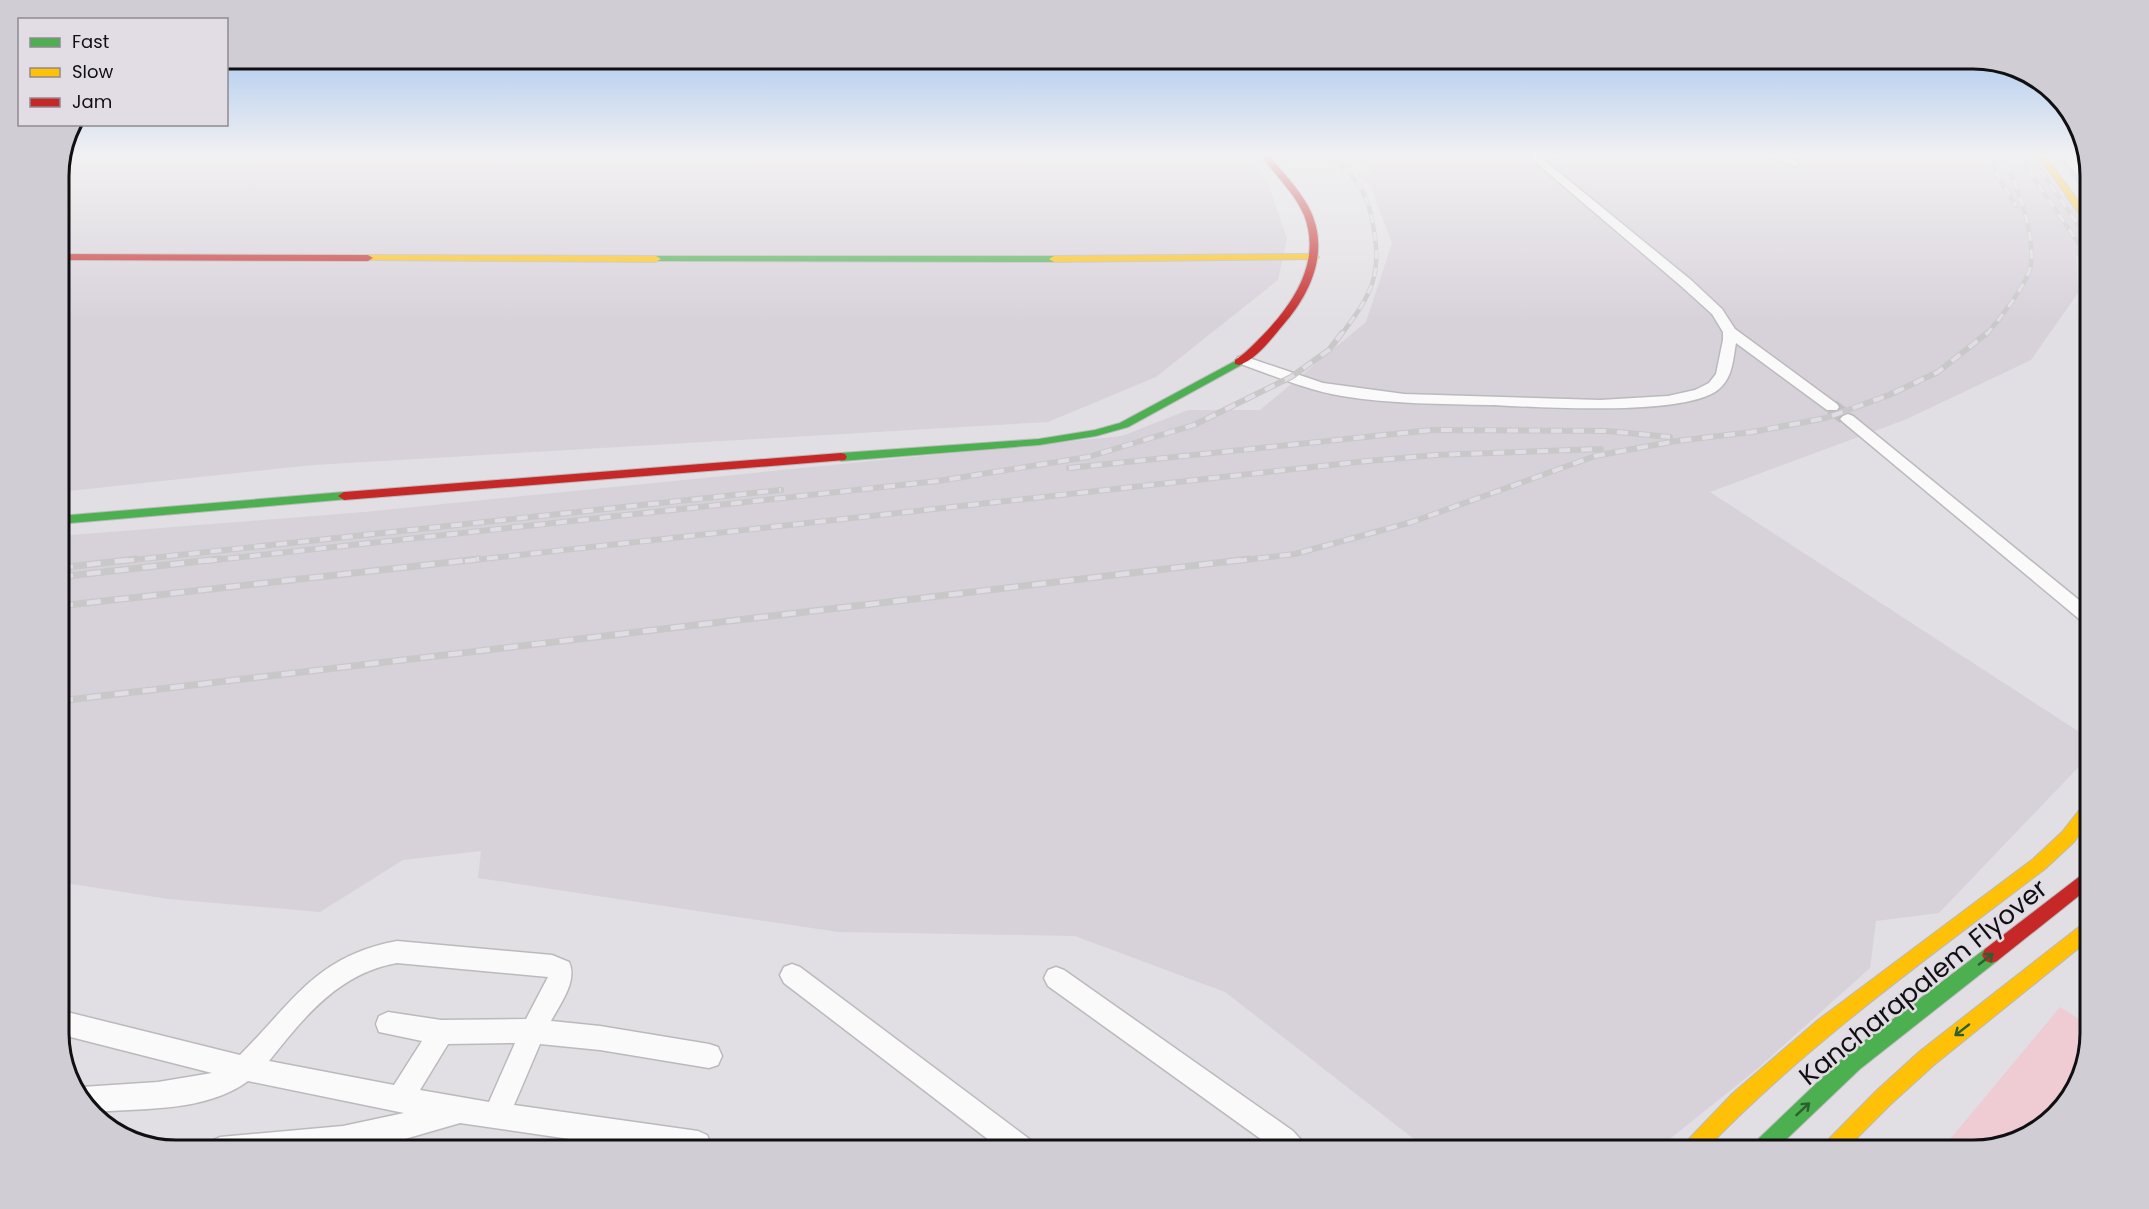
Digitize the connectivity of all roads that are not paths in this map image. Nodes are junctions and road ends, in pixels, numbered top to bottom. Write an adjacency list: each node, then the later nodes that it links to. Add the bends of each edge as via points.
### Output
1 (1306, 211): 4 (street, via 1311,222)
2 (1600, 211): 5 (street, via 1686,283 1717,312)
3 (69, 257): 4 (street)
4 (1314, 257): 6 (street, via 1301,295 1285,319)
5 (1730, 332): 6 (street, via 1727,363 1714,386 1689,396 1638,402 1550,404 1365,396 1319,387); 7 (street)
6 (1243, 360): 9 (street, via 1124,425 1039,442)
7 (1832, 407)
8 (1848, 419): 10 (street)
9 (69, 519)
10 (2080, 610)
11 (2080, 822): 30 (street, via 2039,864 1825,1026 1740,1100)
12 (2080, 886): 31 (street, Kancharapalem Flyover, one-way to 12, via 1853,1062)
13 (2080, 937): 32 (street, one-way to 32, via 1927,1058)
14 (792, 975): 28 (street)
15 (1056, 978): 29 (street)
16 (388, 1024): 19 (street)
17 (69, 1025): 21 (street)
18 (533, 1031): 19 (street); 20 (street); 21 (street, via 561,970 552,966 378,953 319,986); 25 (street)
19 (441, 1032): 23 (street)
20 (709, 1056)
21 (244, 1070): 22 (street, via 208,1086); 23 (street)
22 (92, 1099)
23 (400, 1101): 24 (street)
24 (457, 1111): 25 (street); 26 (street, via 391,1130)
25 (496, 1116): 27 (street)
26 (332, 1140)
27 (669, 1140)
28 (1010, 1140)
29 (1284, 1140)
30 (1702, 1140)
31 (1771, 1140)
32 (1842, 1140)

